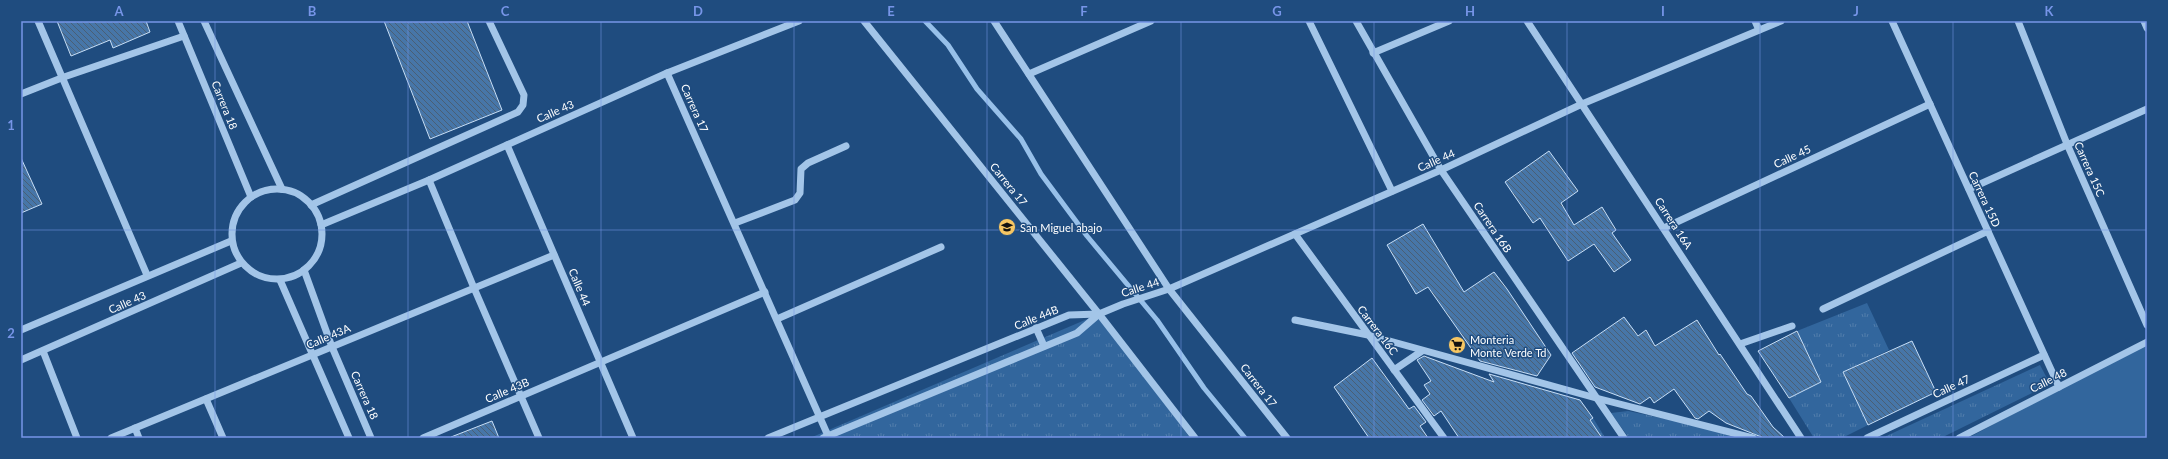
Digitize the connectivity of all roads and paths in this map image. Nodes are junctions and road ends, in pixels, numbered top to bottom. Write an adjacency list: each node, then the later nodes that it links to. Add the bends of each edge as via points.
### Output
1 (38, 21): 24 (street)
2 (178, 21): 20 (street, Carrera 18)
3 (204, 21): 34 (street, Carrera 18)
4 (489, 21): 38 (street, Calle 43, via 524,95 523,105 518,112)
5 (799, 21): 22 (street, Calle 43)
6 (864, 21): 55 (street, Carrera 17)
7 (994, 21): 23 (street, Carrera 17)
8 (1150, 21): 23 (street)
9 (1309, 21): 36 (street)
10 (1356, 21): 21 (street, Carrera 16B)
11 (1448, 21): 21 (street)
12 (1527, 21): 26 (street, Carrera 16A)
13 (1755, 21): 19 (street)
14 (1781, 21): 19 (street, Calle 44)
15 (1892, 21): 27 (street, Carrera 15D)
16 (2018, 21): 29 (street, Carrera 15C)
17 (2144, 21): 18 (street)
18 (2147, 28)
19 (1759, 30): 26 (street, Calle 44)
20 (184, 36): 24 (street); 37 (street, Carrera 18)
21 (1373, 53): 32 (street, Carrera 16B)
22 (667, 73): 30 (street, Calle 43); 39 (street, Carrera 17)
23 (1029, 74): 52 (street, Carrera 17)
24 (64, 77): 25 (street); 49 (street)
25 (21, 94)
26 (1582, 104): 32 (street, Calle 44); 41 (street, Carrera 16A)
27 (1930, 104): 35 (street, Carrera 15D); 41 (street, Calle 45)
28 (2147, 109): 29 (street)
29 (2067, 144): 35 (street); 58 (street, Carrera 15C)
30 (507, 145): 33 (street, Calle 43); 46 (street, Calle 44)
31 (846, 146): 39 (street, via 808,163 801,169 800,193 794,200)
32 (1441, 170): 36 (street, Calle 44); 76 (street, Carrera 16B)
33 (429, 180): 40 (street, Calle 43); 51 (street)
34 (282, 189): 37 (street, via 266,190); 38 (street, via 293,192)
35 (1969, 189): 42 (street, Carrera 15D)
36 (1392, 191): 43 (street, Calle 44)
37 (251, 197): 44 (street, via 243,203 235,216)
38 (311, 205): 40 (street)
39 (735, 223): 53 (street, Carrera 17)
40 (321, 225): 48 (street, via 322,238 319,250)
41 (1664, 228): 64 (street, Carrera 16A)
42 (1988, 231): 54 (street); 69 (street, Carrera 15D)
43 (1295, 234): 52 (street, Calle 44); 62 (street, Carrera 16C)
44 (232, 240): 47 (street); 49 (street, Calle 43)
45 (941, 247): 56 (street)
46 (554, 255): 51 (street, Calle 43A); 72 (street, Calle 44)
47 (241, 263): 50 (street, via 259,276); 67 (street, Calle 43)
48 (304, 270): 50 (street); 66 (street, Carrera 18)
49 (147, 275): 61 (street, Calle 43)
50 (280, 280): 70 (street)
51 (474, 288): 66 (street, Calle 43A); 75 (street)
52 (1169, 290): 55 (street, Calle 44); 92 (street, Carrera 17)
53 (765, 292): 56 (street, Carrera 17); 72 (street, Calle 43B)
54 (1823, 309)
55 (1099, 314): 60 (street, Calle 44B, via 1069,315); 65 (street, via 1077,333); 91 (street, Carrera 17)
56 (777, 319): 78 (street, Carrera 17)
57 (1295, 320): 62 (street)
58 (2147, 325)
59 (1792, 326): 64 (street)
60 (1036, 328): 65 (street); 78 (street, Calle 44B)
61 (21, 330)
62 (1368, 335): 68 (street); 73 (street, Carrera 16C)
63 (2147, 342): 74 (street, Calle 48)
64 (1740, 344): 96 (street, Carrera 16A)
65 (1044, 346): 80 (street)
66 (332, 347): 70 (street, Calle 43A); 86 (street, Carrera 18)
67 (43, 350): 71 (street, Calle 43); 81 (street)
68 (1422, 351): 73 (street); 76 (street)
69 (2044, 354): 74 (street, Carrera 15D); 97 (street, Calle 47)
70 (312, 355): 77 (street, Calle 43A); 85 (street)
71 (21, 360)
72 (600, 364): 75 (street, Calle 43B); 89 (street, Calle 44)
73 (1394, 370): 93 (street, Carrera 16C)
74 (2059, 387): 98 (street, Calle 48)
75 (522, 396): 87 (street, Calle 43B); 88 (street)
76 (1596, 398): 94 (street, Carrera 16B); 95 (street)
77 (206, 399): 79 (street, Calle 43A); 84 (street)
78 (819, 417): 80 (street, Carrera 17); 90 (street, Calle 44B)
79 (135, 428): 82 (street, Calle 43A); 83 (street)
80 (826, 437)
81 (78, 438)
82 (111, 438)
83 (139, 438)
84 (223, 438)
85 (349, 438)
86 (372, 438)
87 (423, 438)
88 (539, 438)
89 (633, 438)
90 (768, 438)
91 (1195, 438)
92 (1287, 438)
93 (1444, 438)
94 (1624, 438)
95 (1753, 438)
96 (1802, 438)
97 (1867, 438)
98 (1959, 438)

